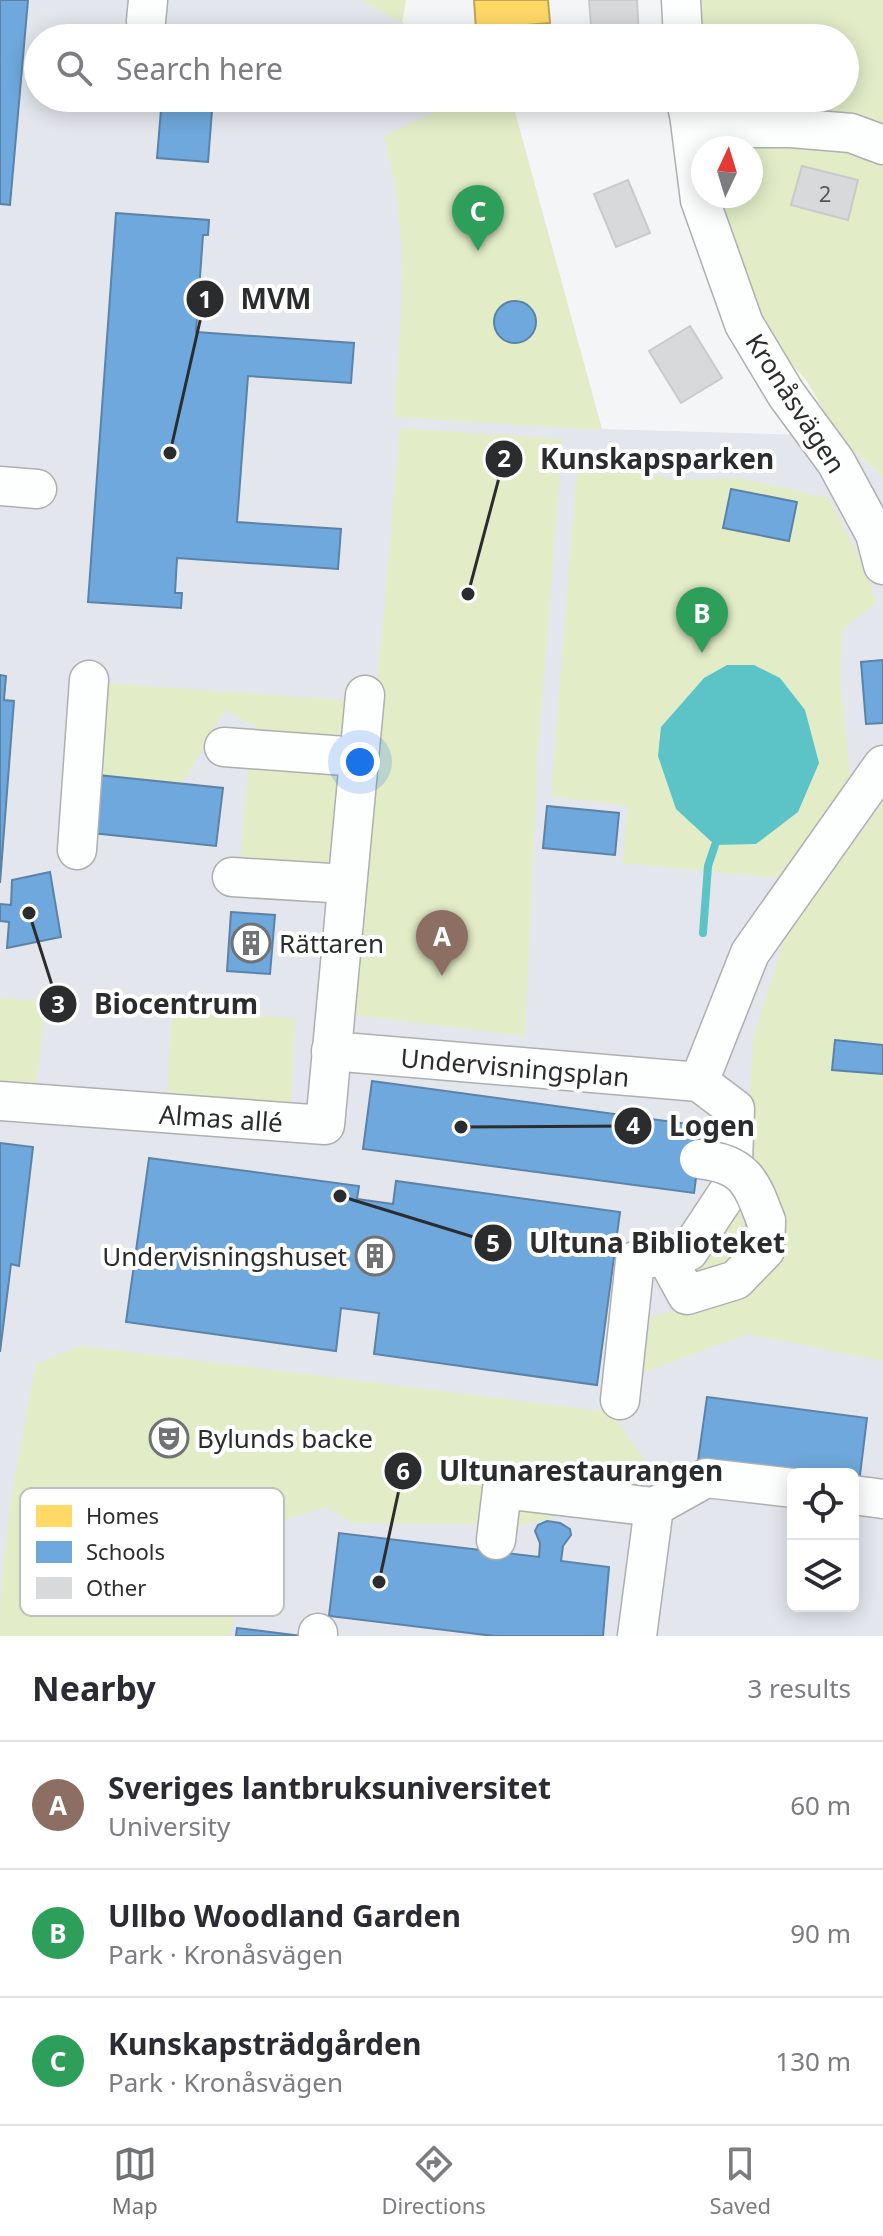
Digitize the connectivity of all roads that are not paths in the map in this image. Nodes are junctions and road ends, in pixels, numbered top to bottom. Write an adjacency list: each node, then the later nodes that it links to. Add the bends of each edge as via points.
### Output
1 (681, 0): 2 (street)
2 (682, 24)
3 (689, 112): 6 (street, Kronåsvägen, via 700,200 744,324 836,462 875,534)
4 (695, 112): 5 (street, via 711,128 851,133)
5 (883, 145)
6 (883, 565)
7 (89, 680): 12 (street)
8 (365, 695): 10 (street, Almas allé)
9 (224, 747): 10 (street)
10 (359, 757): 14 (street, Almas allé)
11 (883, 765): 16 (street, via 750,953)
12 (77, 850)
13 (232, 877): 14 (street)
14 (347, 884): 15 (street, Almas allé)
15 (331, 1051): 16 (street, Undervisningsplan); 17 (street, Almas allé, via 325,1125)
16 (699, 1082): 19 (street, via 735,1109 732,1186 689,1251)
17 (0, 1101)
18 (699, 1159): 19 (street, bridge, via 724,1161 753,1185 766,1221 765,1250 736,1280 687,1295)
19 (665, 1255): 20 (street, via 635,1261)
20 (620, 1400)
21 (787, 1487): 24 (street, via 706,1478)
22 (859, 1496): 23 (street)
23 (883, 1499)
24 (654, 1507): 25 (street, via 502,1489); 26 (street)
25 (496, 1540)
26 (637, 1636)

